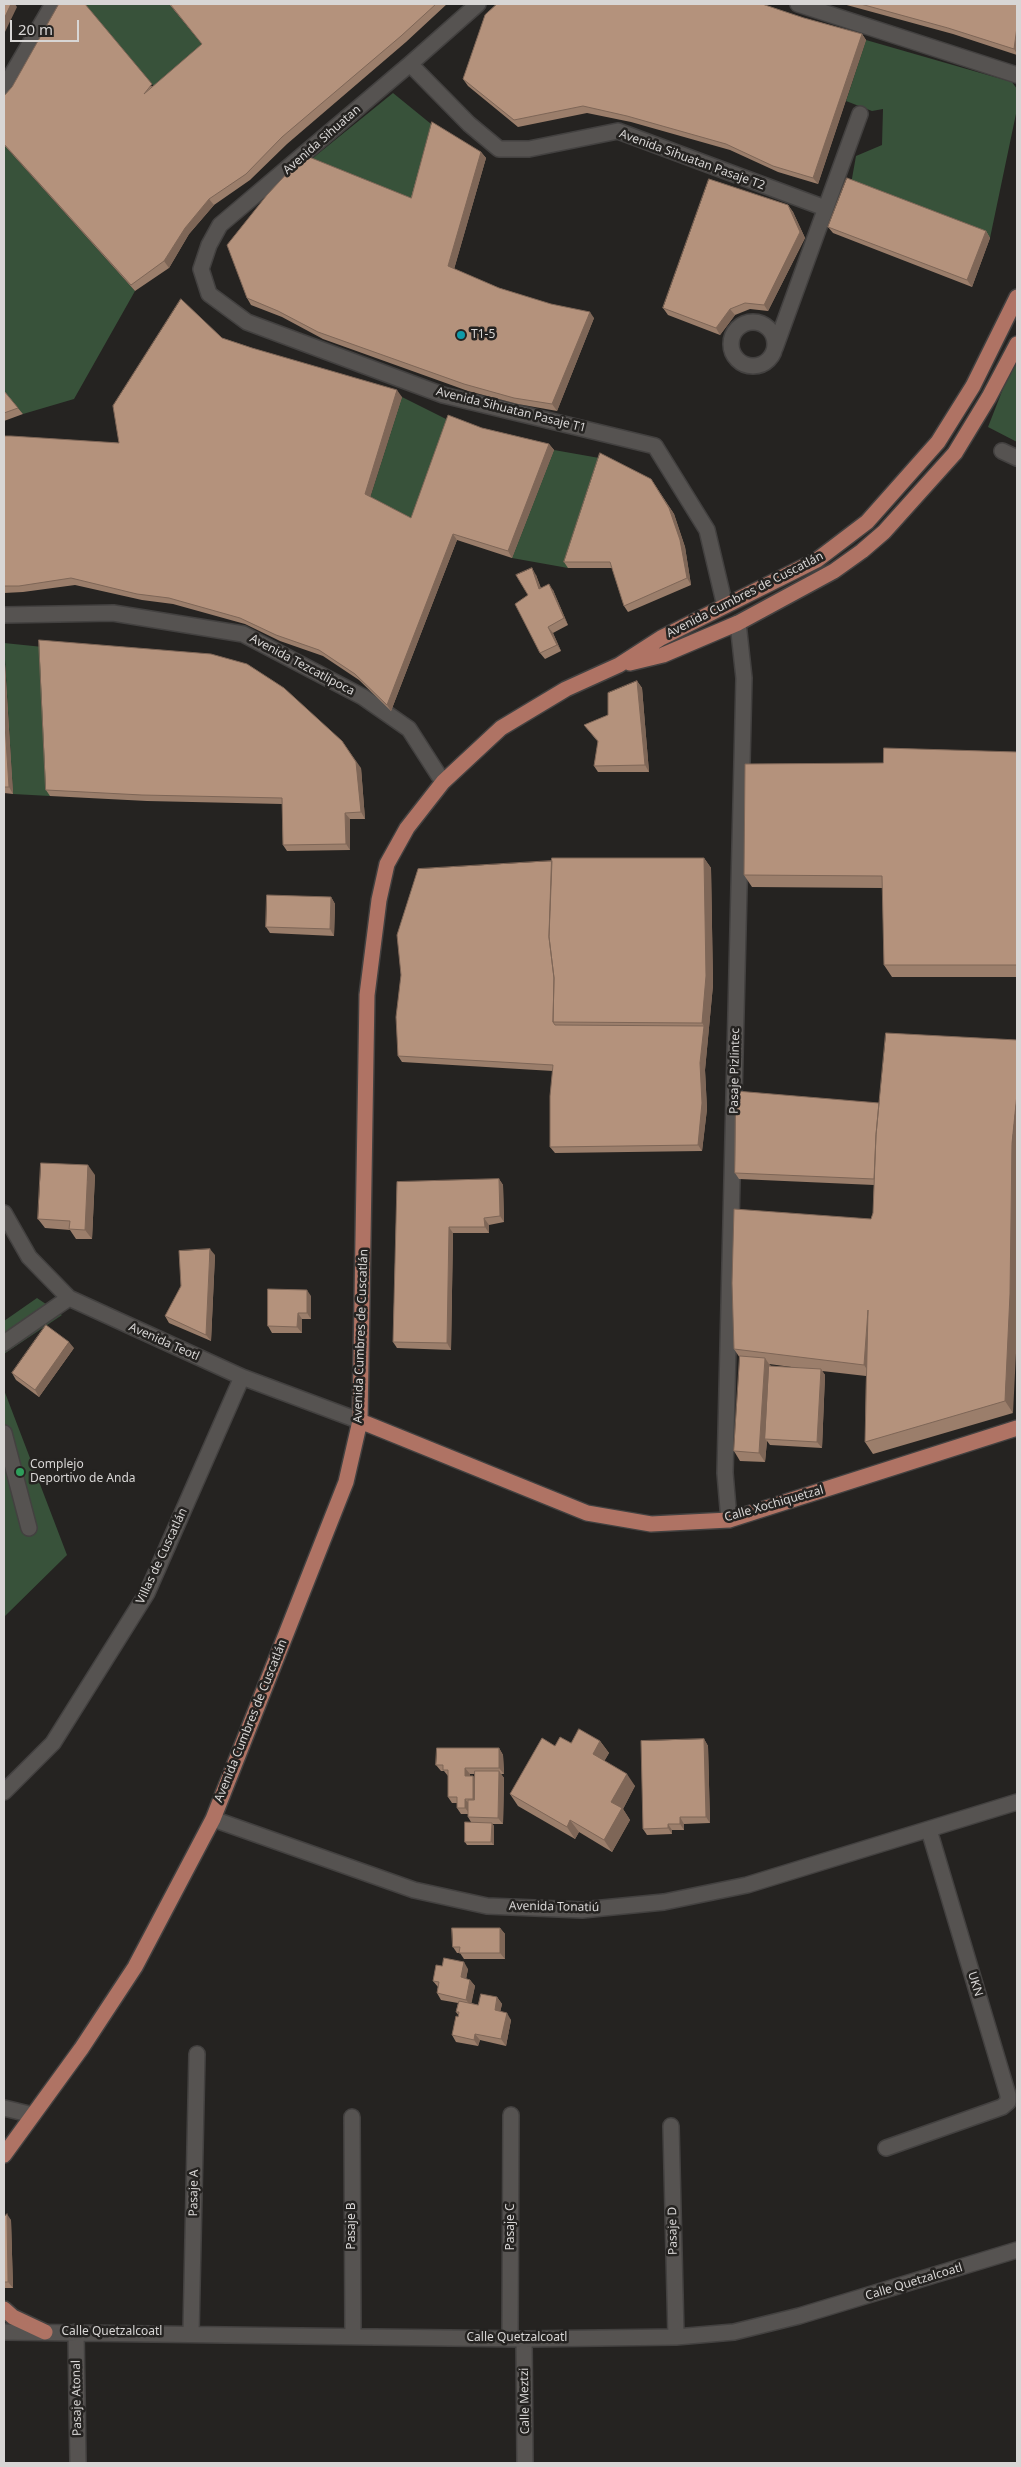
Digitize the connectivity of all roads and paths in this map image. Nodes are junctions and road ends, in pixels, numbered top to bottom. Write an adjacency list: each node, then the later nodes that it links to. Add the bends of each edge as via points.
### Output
1 (53, 4): 6 (street)
2 (478, 4): 4 (street, Avenida Sihuatan)
3 (798, 4): 5 (street)
4 (410, 64): 8 (street, Avenida Sihuatan Pasaje T2, via 468,124 499,149 529,148 618,131); 9 (street, Avenida Sihuatan, via 220,225 201,269)
5 (1017, 75)
6 (4, 88)
7 (860, 114): 8 (street)
8 (826, 208): 12 (street)
9 (208, 294): 15 (street, Avenida Sihuatan Pasaje T1, via 247,322 442,395 655,446 707,530)
10 (1017, 297): 15 (main road, Avenida Cumbres de Cuscatlán, via 973,386 943,435 867,522 817,560)
11 (1017, 344): 17 (main road, Avenida Cumbres de Cuscatlán, via 990,397 955,453 884,532 834,571)
12 (775, 348)
13 (1002, 451): 14 (street)
14 (1017, 458)
15 (725, 606): 18 (main road, Avenida Cumbres de Cuscatlán, via 661,638)
16 (4, 615): 19 (street, Avenida Tezcatlipoca, via 112,613 243,634 363,697 410,729)
17 (738, 623): 18 (main road, Avenida Cumbres de Cuscatlán, via 662,655); 27 (street, Pasaje Pizlintec, via 744,678 725,1474)
18 (619, 665): 19 (main road, Avenida Cumbres de Cuscatlán, via 566,689 501,728)
19 (443, 782): 24 (main road, Avenida Cumbres de Cuscatlán, via 407,828 387,864 378,900 367,995)
20 (4, 1213): 21 (street, Avenida Teotl, via 29,1256)
21 (69, 1298): 22 (street); 23 (street, Avenida Teotl)
22 (4, 1343)
23 (242, 1377): 24 (street, Avenida Teotl); 29 (street, Villas de Cuscatlán, via 147,1593 53,1743)
24 (360, 1422): 27 (main road, Calle Xochiquetzal, via 587,1513 651,1524); 31 (main road, Avenida Cumbres de Cuscatlán, via 346,1482)
25 (1017, 1428): 27 (main road, Calle Xochiquetzal)
26 (4, 1433): 28 (street)
27 (729, 1520)
28 (29, 1528)
29 (4, 1792)
30 (1017, 1802): 32 (street)
31 (213, 1819): 32 (street, Avenida Tonatiú, via 414,1890 487,1906 582,1910 664,1902 746,1885); 35 (main road, Avenida Cumbres de Cuscatlán, via 135,1967)
32 (928, 1830): 39 (street, UKN, via 1008,2102 1002,2107)
33 (197, 2054): 46 (street, Pasaje A)
34 (4, 2108): 35 (street)
35 (33, 2114): 40 (main road, Avenida Cumbres de Cuscatlán)
36 (511, 2115): 49 (street, Pasaje C)
37 (352, 2117): 47 (street, Pasaje B)
38 (671, 2126): 48 (street, Pasaje D)
39 (886, 2148)
40 (4, 2154)
41 (1017, 2250): 48 (street, Calle Quetzalcoatl, via 799,2316 734,2332)
42 (4, 2308): 44 (main road, via 13,2317)
43 (4, 2332): 44 (street, Calle Quetzalcoatl)
44 (45, 2332): 45 (street, Calle Quetzalcoatl)
45 (76, 2332): 46 (street, Calle Quetzalcoatl); 50 (street, Pasaje Atonal)
46 (191, 2333): 47 (street, Calle Quetzalcoatl)
47 (353, 2336): 49 (street, Calle Quetzalcoatl)
48 (676, 2337): 49 (street, Calle Quetzalcoatl)
49 (517, 2339): 51 (street, Calle Meztzi)
50 (78, 2463)
51 (525, 2463)

